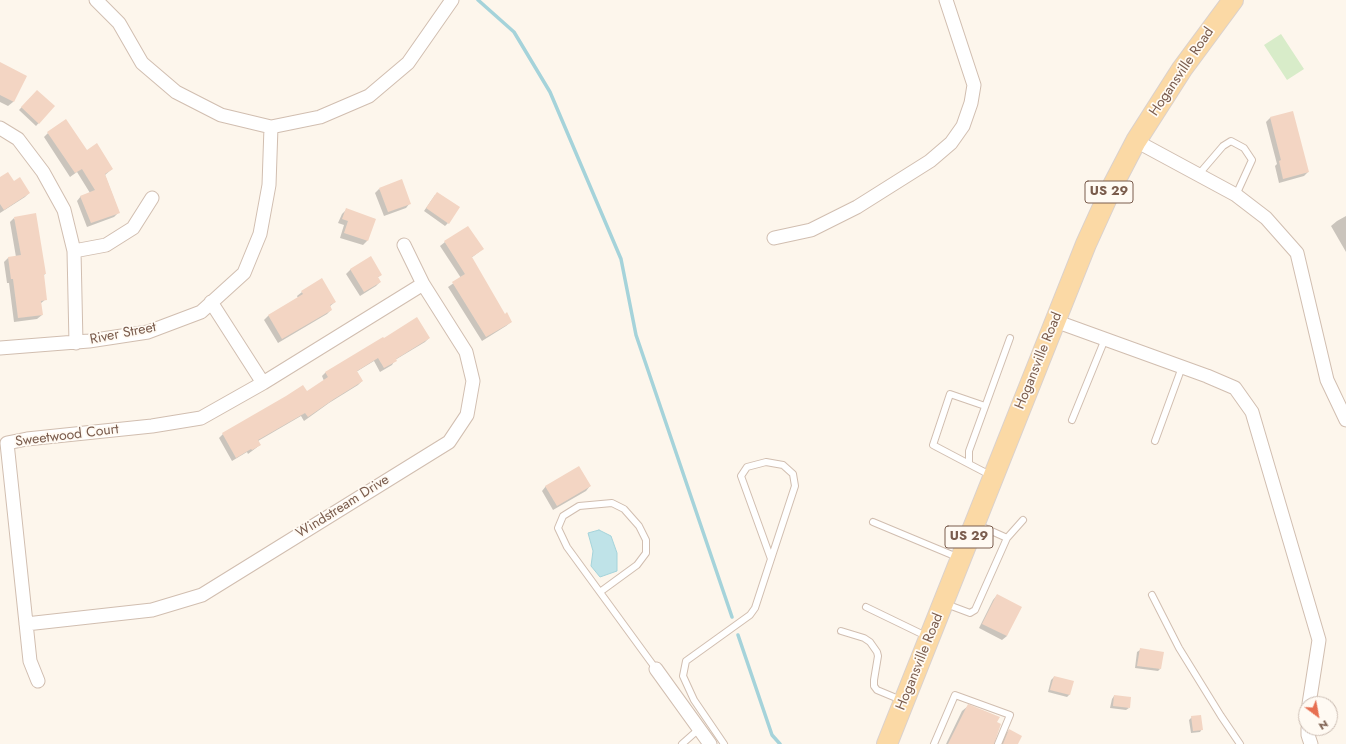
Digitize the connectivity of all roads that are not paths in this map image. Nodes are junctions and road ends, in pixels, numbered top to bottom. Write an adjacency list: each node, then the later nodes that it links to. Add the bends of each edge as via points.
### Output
1 (96, 0): 5 (street, via 119,23 142,62 176,92 222,115)
2 (452, 0): 5 (street, via 408,63 369,96 320,117)
3 (946, 0): 11 (street, via 974,85 963,126 951,143 930,161 857,207 811,230)
4 (1233, 0): 7 (main road, Hogansville Road / US 29, via 1182,69)
5 (271, 127): 15 (street, River Street, via 269,185 260,234 244,273)
6 (0, 128): 13 (street, via 18,139 43,172 64,210)
7 (1136, 141): 8 (street); 16 (main road, Hogansville Road / US 29, via 1086,244)
8 (1199, 174): 9 (street); 9 (lane, via 1223,146 1231,141 1244,148 1252,160)
9 (1236, 195): 25 (street, via 1266,218 1297,253 1326,380)
10 (152, 198): 13 (street, via 133,228 106,245)
11 (774, 238)
12 (404, 245): 14 (street, Windstream Drive)
13 (74, 251): 19 (street)
14 (423, 284): 22 (street, Sweetwood Court); 39 (street, Windstream Drive, via 466,352 473,381 467,415 449,442 202,595 152,610)
15 (211, 302): 19 (street, River Street, via 201,312 148,332); 22 (street)
16 (1055, 321): 18 (street); 28 (main road, Hogansville Road / US 29)
17 (1010, 338): 23 (lane)
18 (1105, 339): 21 (street); 24 (lane)
19 (76, 343): 20 (street, River Street)
20 (1, 349)
21 (1182, 366): 26 (lane); 44 (street, via 1235,388 1252,412 1319,640)
22 (263, 384): 39 (street, Sweetwood Court, via 201,418 7,443)
23 (985, 406): 27 (lane, via 969,451); 27 (lane, via 950,394 933,445)
24 (1072, 420)
25 (1346, 420)
26 (1155, 441)
27 (969, 464): 28 (lane)
28 (993, 476): 31 (main road, Hogansville Road / US 29)
29 (1023, 520): 32 (lane)
30 (873, 522): 34 (lane)
31 (975, 524): 32 (lane); 34 (main road, Hogansville Road / US 29)
32 (1007, 538): 37 (lane, via 975,610 970,613)
33 (771, 559): 33 (lane, via 795,486 793,474 783,465 766,462 747,467 741,476); 49 (lane, via 755,608 750,615 686,660 683,676 694,700)
34 (961, 559): 37 (main road, Hogansville Road / US 29)
35 (600, 592): 35 (lane, via 637,565 646,553 646,540 639,526 624,509 612,503 579,506 563,516 558,528 567,547); 42 (lane)
36 (1152, 595): 53 (lane, via 1179,648)
37 (943, 603): 41 (main road, Hogansville Road / US 29)
38 (866, 607): 41 (lane)
39 (26, 624): 43 (street, Sweetwood Court, via 30,661)
40 (841, 631): 45 (lane, via 870,642 878,656 874,686 877,690)
41 (929, 638): 45 (main road, Hogansville Road / US 29)
42 (656, 669): 46 (street)
43 (38, 681)
44 (1310, 696)
45 (904, 702): 50 (main road, Hogansville Road / US 29)
46 (699, 729): 47 (lane); 48 (street)
47 (682, 744)
48 (710, 744)
49 (724, 744)
50 (887, 744)
51 (934, 744): 52 (lane, via 955,696 1010,715)
52 (998, 744)
53 (1240, 744)

